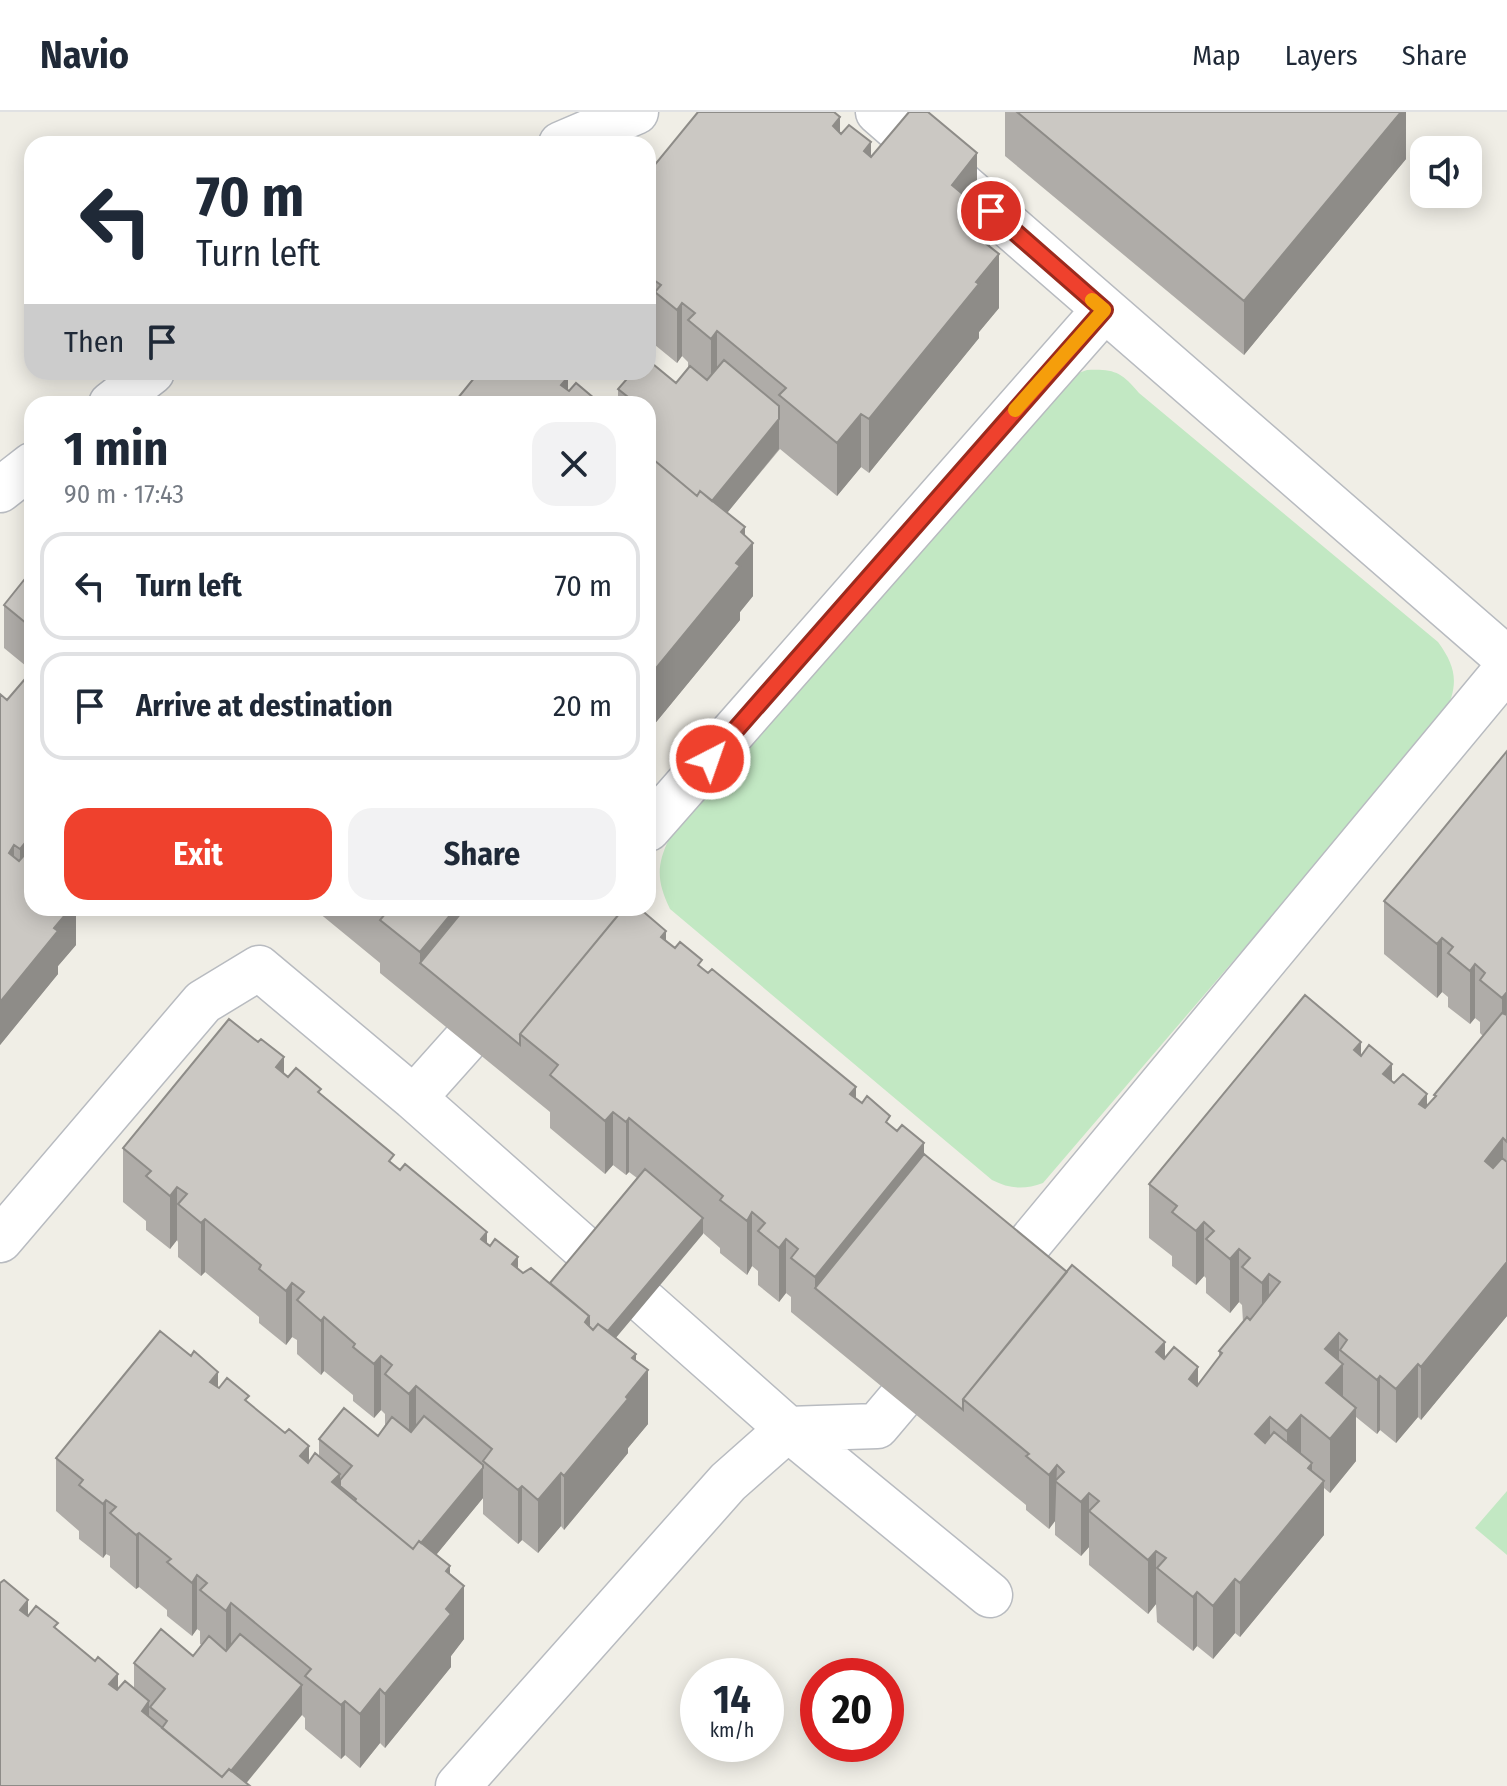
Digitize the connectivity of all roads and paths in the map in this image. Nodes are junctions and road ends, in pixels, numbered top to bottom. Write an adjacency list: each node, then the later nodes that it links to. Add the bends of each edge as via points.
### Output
1 (636, 112): 3 (lane)
2 (878, 112): 4 (lane)
3 (580, 136)
4 (1104, 310): 9 (lane); 11 (lane)
5 (142, 380): 6 (lane)
6 (121, 396)
7 (24, 471): 8 (lane)
8 (0, 490)
9 (1507, 659)
10 (1507, 668): 16 (lane)
11 (656, 820)
12 (464, 1042): 13 (lane)
13 (414, 1098): 14 (lane, via 259,968 203,1002); 15 (lane)
14 (0, 1240)
15 (588, 1252)
16 (1009, 1268)
17 (646, 1303): 19 (lane)
18 (899, 1400): 19 (lane, via 877,1426)
19 (788, 1429): 20 (lane); 21 (lane, via 728,1482)
20 (990, 1595)
21 (458, 1786)

